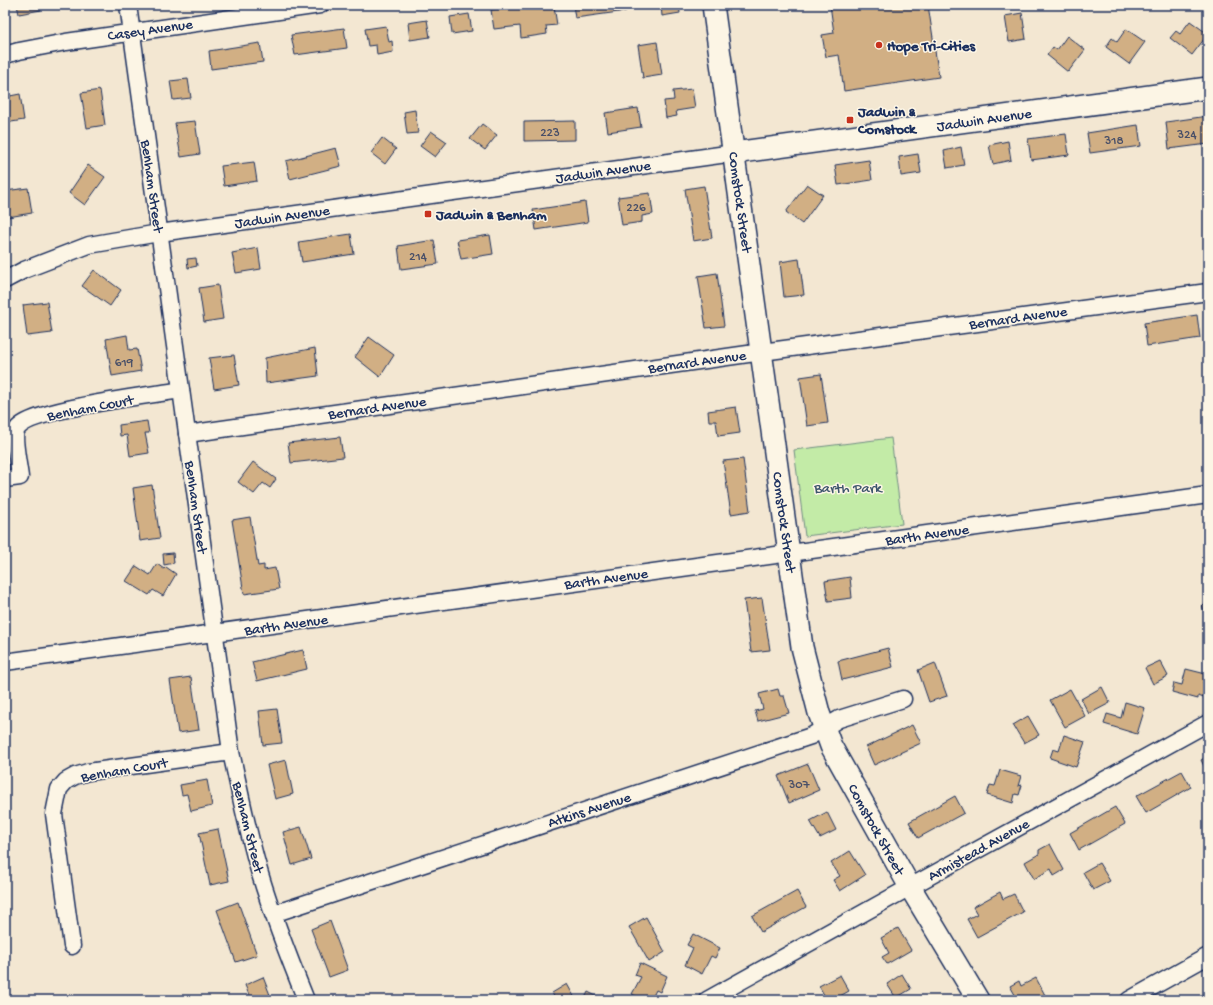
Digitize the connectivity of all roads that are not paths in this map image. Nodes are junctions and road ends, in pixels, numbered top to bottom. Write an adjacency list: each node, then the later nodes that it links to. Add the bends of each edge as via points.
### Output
1 (128, 5): 4 (street, Benham Street)
2 (320, 5): 4 (street, Casey Avenue)
3 (713, 5): 7 (street, Comstock Street)
4 (132, 32): 5 (street, Casey Avenue); 8 (street, Benham Street)
5 (5, 55)
6 (1208, 88): 7 (street, Jadwin Avenue)
7 (734, 153): 8 (street, Jadwin Avenue); 11 (street, Comstock Street)
8 (159, 233): 9 (street, Jadwin Avenue, via 90,245 24,270); 12 (street, Benham Street)
9 (5, 280)
10 (1208, 292): 11 (street, Bernard Avenue)
11 (762, 352): 13 (street, Bernard Avenue); 16 (street, Comstock Street)
12 (181, 390): 13 (street, Benham Street); 14 (street, Benham Court, via 66,408 30,420 16,431 20,477)
13 (187, 434): 17 (street, Benham Street)
14 (5, 479)
15 (1208, 495): 16 (street, Barth Avenue)
16 (790, 553): 17 (street, Barth Avenue); 21 (street, Comstock Street, via 802,647)
17 (215, 634): 18 (street, Barth Avenue); 22 (street, Benham Street)
18 (5, 662)
19 (904, 699): 21 (street, Atkins Avenue, via 839,719)
20 (1208, 723): 23 (street, Armistead Avenue)
21 (824, 728): 23 (street, Comstock Street, via 831,746); 24 (street, Atkins Avenue, via 811,736)
22 (231, 752): 24 (street, Benham Street, via 246,820); 25 (street, Benham Court, via 88,772 75,776 59,789 54,814)
23 (910, 887): 28 (street, Armistead Avenue); 29 (street, Comstock Street)
24 (273, 914): 27 (street, Benham Street)
25 (72, 946)
26 (1208, 956): 30 (street)
27 (306, 1000)
28 (707, 1000)
29 (978, 1000)
30 (1129, 1000)

